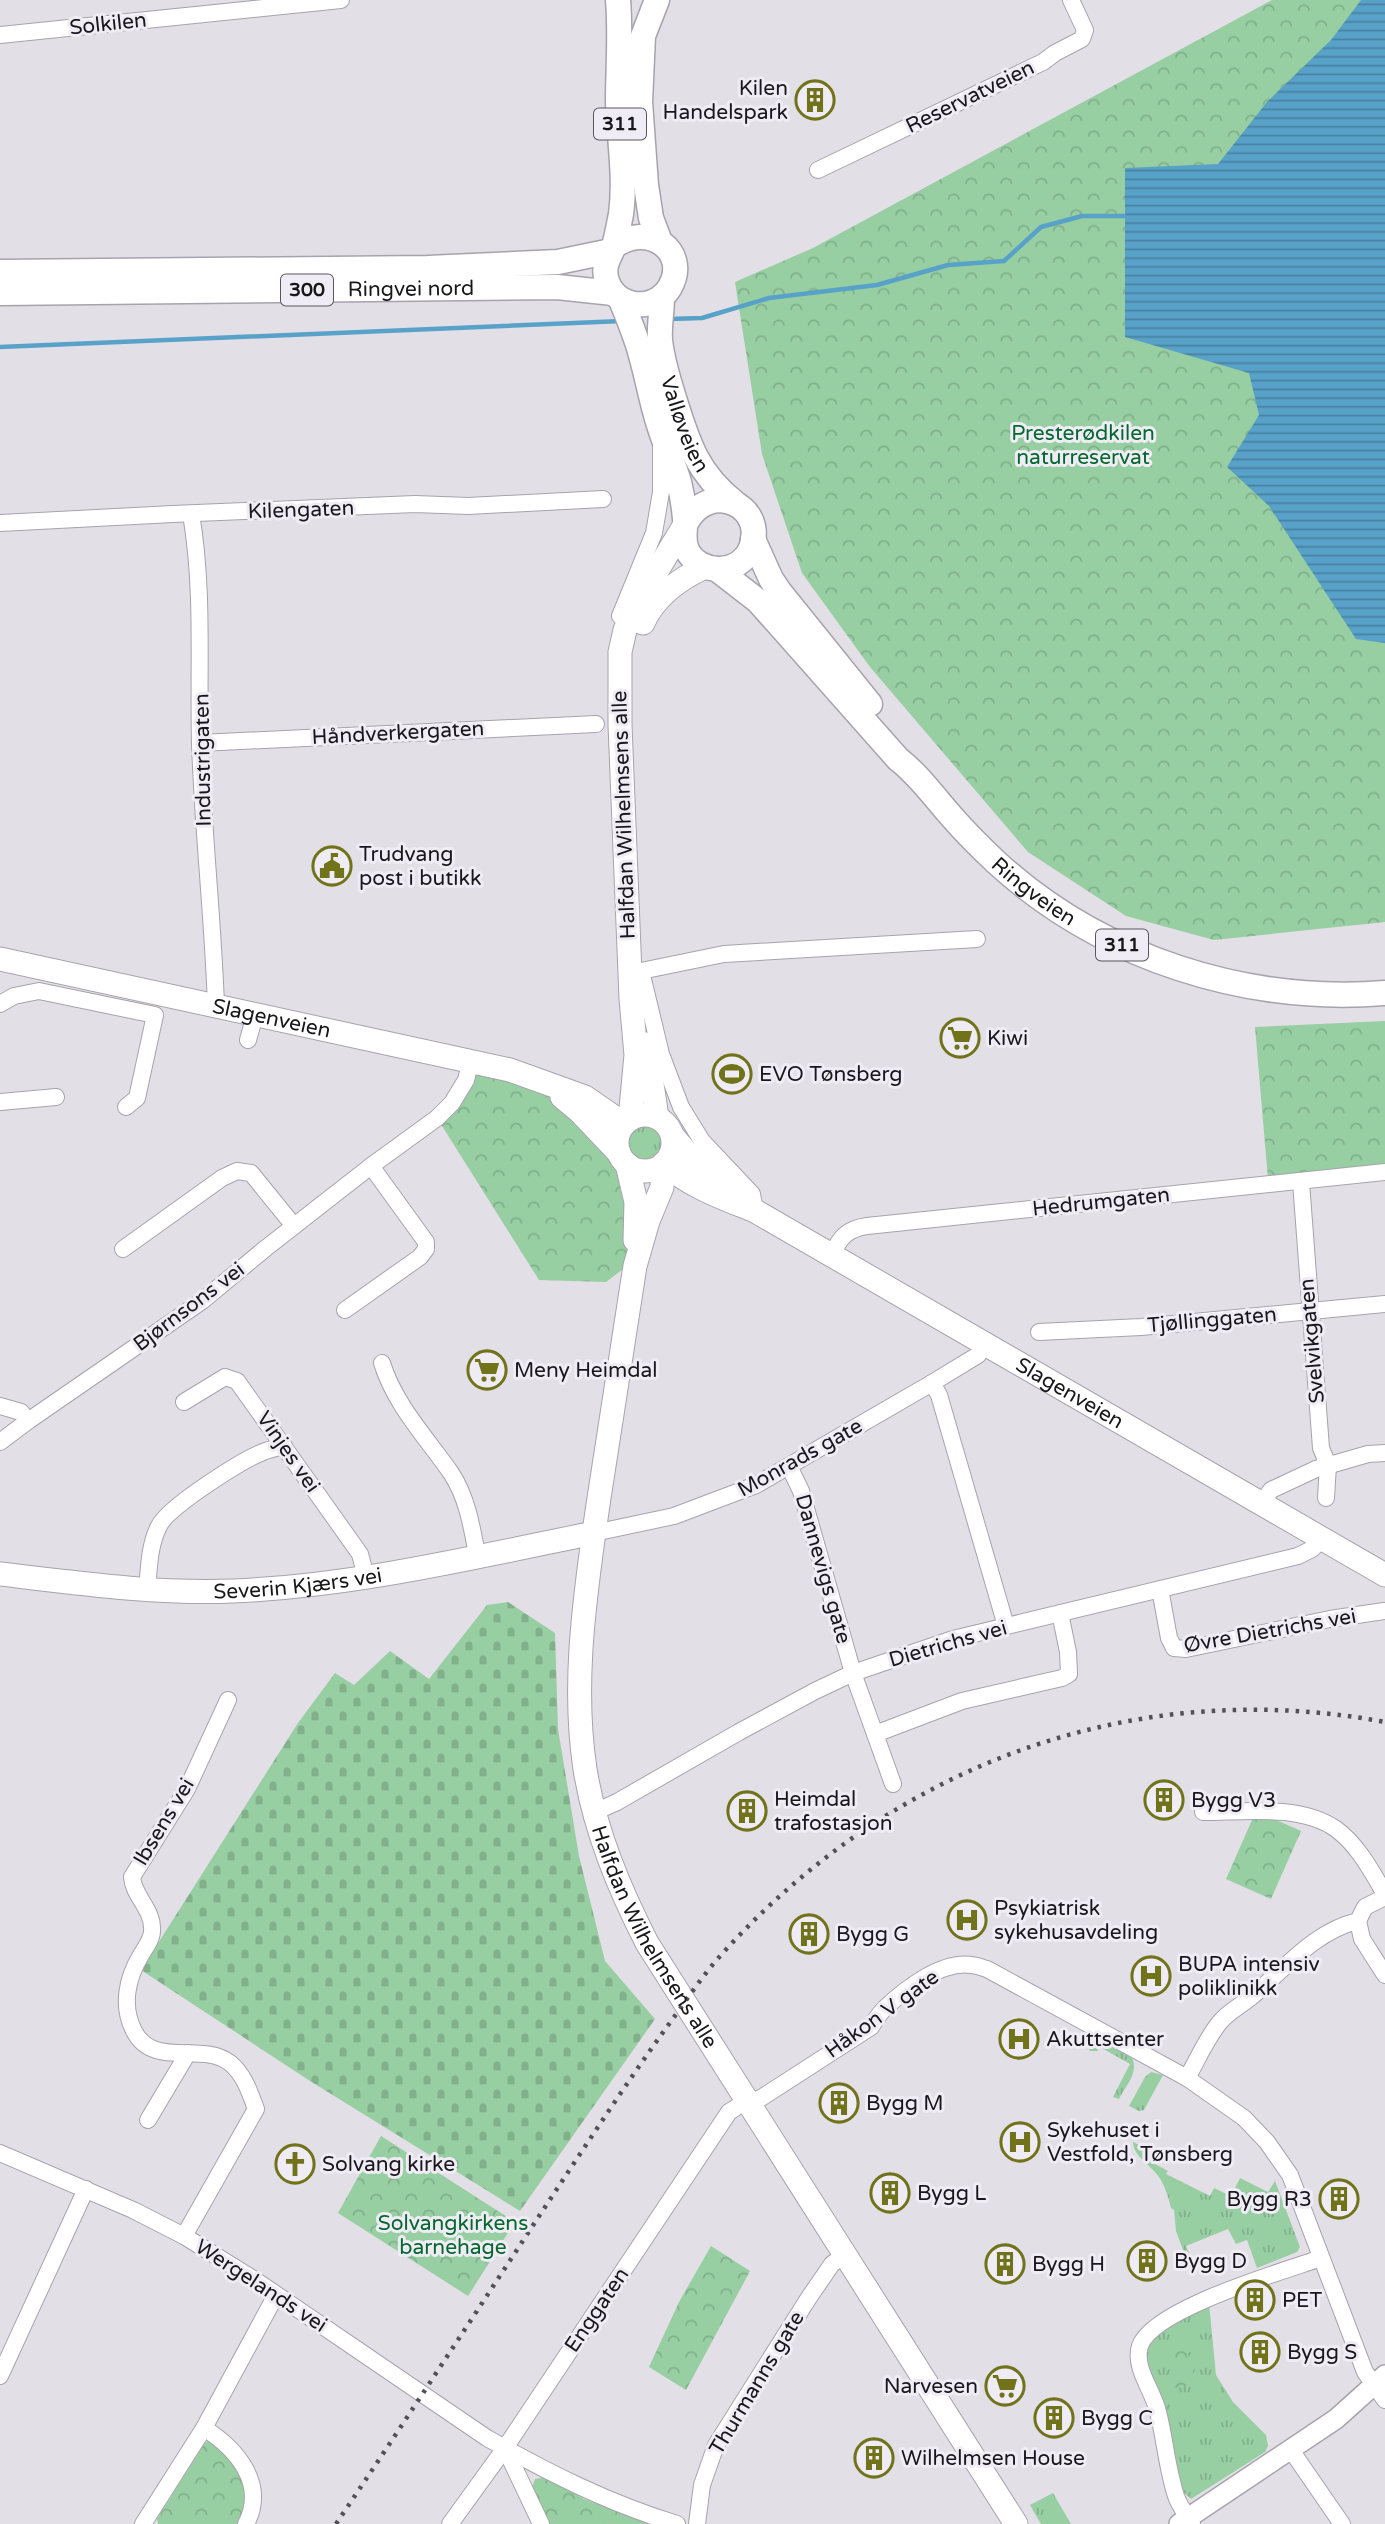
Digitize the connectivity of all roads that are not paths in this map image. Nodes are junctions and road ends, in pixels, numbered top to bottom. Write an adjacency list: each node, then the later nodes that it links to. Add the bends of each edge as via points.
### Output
1 (341, 0): 5 (street, Solkilen)
2 (618, 0): 8 (main road, 311, via 623,189)
3 (657, 0): 7 (main road, Valløveien / 311, via 643,36 640,102 646,186)
4 (1071, 0): 6 (street, Reservatveien, via 1085,30 1082,39)
5 (0, 35)
6 (818, 170)
7 (660, 242): 8 (main road, via 636,236); 12 (main road, Valløveien / 311, via 674,263)
8 (612, 249): 9 (main road, Ringvei nord / 300, via 558,262 428,268); 11 (main road, 311, via 606,261 607,283)
9 (0, 272)
10 (0, 293): 11 (main road, Ringvei nord / 300, via 557,287)
11 (623, 309): 12 (main road, via 649,304); 13 (main road, Ringveien)
12 (661, 312): 15 (main road, Valløveien / 311, via 663,362 688,444 702,470)
13 (661, 434): 18 (main road, Ringveien, via 679,483); 21 (street, via 661,492 654,533 617,626 614,649)
14 (603, 499): 16 (street, Kilengaten)
15 (735, 503): 18 (main road, via 706,502); 19 (main road, Ringveien / 311, via 752,522)
16 (191, 514): 17 (street, Kilengaten); 23 (street, Industrigaten, via 202,663)
17 (0, 523)
18 (685, 524): 20 (main road, Ringveien / 311, via 687,550); 21 (main road, Halfdan Wilhelmsens alle, via 625,630)
19 (753, 539): 20 (main road, via 750,551 731,568); 24 (main road, Ringveien / 311, via 779,591 907,752)
20 (711, 568): 24 (main road, Ringveien / 311, via 758,601 898,759); 27 (main road, Halfdan Wilhelmsens alle, via 674,584 661,597 646,616 634,655 631,706)
21 (619, 679): 39 (main road, Halfdan Wilhelmsens alle, via 636,1055)
22 (596, 724): 23 (street, Håndverkergaten)
23 (200, 743): 30 (street, Industrigaten)
24 (917, 774): 28 (main road, Ringveien / 311, via 1011,875 1087,927 1129,949 1192,972 1250,986 1311,994)
25 (977, 939): 27 (street, via 724,954)
26 (2, 965): 30 (main road, Slagenveien)
27 (641, 971): 38 (main road, Halfdan Wilhelmsens alle); 46 (street, via 661,1054 681,1107 702,1141 752,1194)
28 (1385, 993)
29 (0, 1004): 37 (street, via 39,991 155,1015 137,1098)
30 (216, 1006): 31 (main road, Slagenveien)
31 (255, 1015): 32 (street); 33 (main road, Slagenveien)
32 (248, 1040)
33 (471, 1060): 34 (main road, Slagenveien); 43 (street, Bjørnsons vei, via 466,1080 452,1103)
34 (542, 1082): 39 (main road, Slagenveien, via 585,1097); 41 (main road, Slagenveien, via 580,1112)
35 (57, 1097): 36 (street)
36 (0, 1102)
37 (126, 1108)
38 (657, 1117): 39 (main road, via 638,1115); 40 (main road)
39 (627, 1122): 41 (main road, via 618,1138)
40 (672, 1135): 42 (main road, via 672,1152); 46 (main road, Slagenveien, via 715,1181)
41 (623, 1158): 42 (main road, via 642,1171); 50 (main road, Halfdan Wilhelmsens alle, via 636,1202)
42 (664, 1164): 46 (main road, Slagenveien, via 710,1193); 50 (main road, Halfdan Wilhelmsens alle, via 662,1188)
43 (371, 1166): 47 (street, Bjørnsons vei); 52 (street, via 426,1242 426,1249)
44 (1385, 1172): 45 (street, Hedrumgaten)
45 (1301, 1182): 49 (street, Hedrumgaten, via 867,1226 846,1232); 53 (street, Svelvikgaten)
46 (755, 1211): 49 (main road, Slagenveien)
47 (294, 1226): 48 (street, via 251,1173 237,1171); 60 (street, Bjørnsons vei, via 202,1301)
48 (123, 1249)
49 (832, 1255): 55 (main road, Slagenveien)
50 (635, 1266): 68 (main road, Halfdan Wilhelmsens alle)
51 (1385, 1304): 53 (street, Tjøllinggaten)
52 (345, 1310)
53 (1310, 1312): 54 (street, Tjøllinggaten); 64 (street, Svelvikgaten, via 1321,1448)
54 (1039, 1332)
55 (987, 1344): 57 (street, Monrads gate, via 978,1355); 67 (main road, Slagenveien)
56 (382, 1363): 70 (street, via 394,1394 452,1475 466,1506)
57 (932, 1383): 65 (street, Monrads gate); 78 (street)
58 (184, 1402): 62 (street, Vinjes vei, via 231,1377)
59 (0, 1406): 60 (street, via 21,1412)
60 (28, 1421): 61 (street, Bjørnsons vei)
61 (0, 1442)
62 (284, 1446): 73 (street, Vinjes vei, via 360,1554); 75 (street, via 246,1460 162,1520 151,1552)
63 (1385, 1453): 64 (street)
64 (1328, 1465): 66 (street, Svelvikgaten); 67 (street, via 1274,1489)
65 (789, 1466): 68 (street, Monrads gate, via 756,1485 674,1516); 79 (street, Dannevigs gate, via 801,1491)
66 (1326, 1497)
67 (1262, 1503): 69 (main road, Slagenveien)
68 (594, 1533): 70 (main road, Severin Kjærs vei); 83 (main road, Halfdan Wilhelmsens alle, via 579,1671 581,1737)
69 (1323, 1538): 72 (main road, Slagenveien); 74 (street, Dietrichs vei, via 1298,1556)
70 (477, 1555): 73 (main road, Severin Kjærs vei)
71 (0, 1574): 75 (main road, Severin Kjærs vei)
72 (1385, 1575)
73 (366, 1577): 75 (main road, Severin Kjærs vei, via 285,1588)
74 (1160, 1589): 76 (street, Øvre Dietrichs vei, via 1169,1638 1178,1649); 77 (street, Dietrichs vei)
75 (147, 1590)
76 (1384, 1611)
77 (1060, 1613): 78 (street, Dietrichs vei); 81 (street, via 1069,1674 962,1701)
78 (1006, 1626): 79 (street, Dietrichs vei)
79 (853, 1673): 81 (street); 83 (street, Dietrichs vei)
80 (228, 1700): 88 (street, Ibsens vei, via 187,1789 132,1877 152,1930 128,1986 132,2026 139,2040 152,2049)
81 (875, 1734): 82 (street)
82 (892, 1784)
83 (595, 1812): 90 (main road, Halfdan Wilhelmsens alle, via 609,1861 646,1943)
84 (1203, 1812): 85 (street, via 1268,1812 1319,1820 1351,1843)
85 (1385, 1895): 86 (street, via 1365,1907)
86 (1358, 1921): 87 (street, via 1362,1939); 89 (street, via 1339,1925 1312,1943 1222,2019)
87 (1385, 1975)
88 (188, 2053): 91 (street); 94 (street, Ibsens vei, via 228,2062 243,2078 256,2109)
89 (1187, 2078): 90 (street, Håkon V gate, via 971,1964 938,1971 882,2011 871,2026); 96 (street, Håkon V gate, via 1244,2118 1267,2142 1290,2175)
90 (748, 2103): 95 (main road, Halfdan Wilhelmsens alle); 101 (street, Enggaten, via 729,2112)
91 (148, 2120)
92 (0, 2153): 93 (street, Wergelands vei)
93 (86, 2189): 94 (street, Wergelands vei); 98 (street)
94 (184, 2236): 97 (street, Wergelands vei)
95 (845, 2255): 109 (street, Thurmanns gate, via 832,2264 813,2291 716,2445 702,2485); 110 (main road, Halfdan Wilhelmsens alle)
96 (1321, 2258): 99 (street, Håkon V gate, via 1365,2372); 103 (street, via 1195,2303 1153,2329 1140,2346 1142,2374 1158,2409 1176,2497)
97 (276, 2295): 100 (street); 101 (street, Wergelands vei)
98 (0, 2376)
99 (1381, 2386): 102 (street)
100 (204, 2428): 104 (street); 105 (street, via 250,2476 253,2505)
101 (505, 2448): 106 (street, Enggaten); 107 (street); 108 (street, Wergelands vei, via 597,2496)
102 (1291, 2450): 103 (street); 111 (street)
103 (1186, 2522)
104 (143, 2524)
105 (246, 2524)
106 (450, 2524)
107 (541, 2524)
108 (677, 2524)
109 (697, 2524)
110 (1016, 2524)
111 (1342, 2524)

